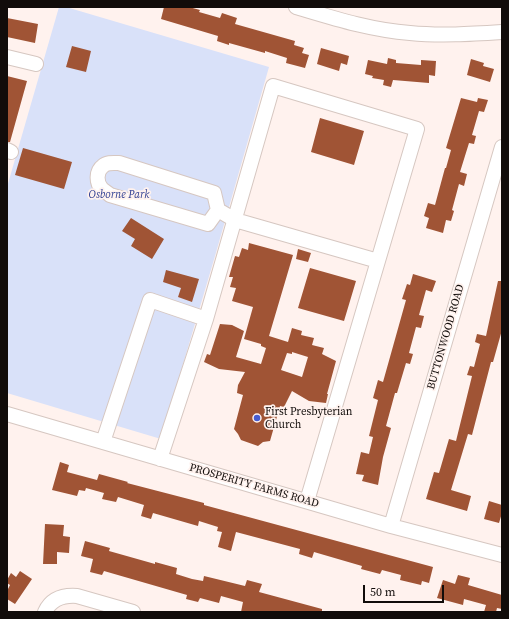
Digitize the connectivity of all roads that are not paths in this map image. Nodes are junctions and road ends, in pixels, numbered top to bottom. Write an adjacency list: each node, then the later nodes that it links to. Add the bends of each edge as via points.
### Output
1 (296, 7): 2 (street, via 348,22 409,33 440,35)
2 (502, 32)
3 (7, 57): 4 (street)
4 (36, 64)
5 (502, 147): 14 (street, BUTTONWOOD ROAD)
6 (218, 210): 6 (street, via 214,193 119,163 110,163 98,172 97,180 101,189 110,195 208,224); 7 (street)
7 (234, 220): 8 (street); 8 (street, via 273,86 418,129); 9 (street)
8 (378, 261): 13 (street)
9 (206, 319): 11 (street, via 150,300); 12 (street)
10 (7, 414): 11 (street, PROSPERITY FARMS ROAD)
11 (103, 442): 12 (street, PROSPERITY FARMS ROAD)
12 (160, 458): 13 (street, PROSPERITY FARMS ROAD)
13 (307, 501): 14 (street, PROSPERITY FARMS ROAD)
14 (391, 526): 15 (street, PROSPERITY FARMS ROAD)
15 (502, 556)
16 (45, 612): 17 (street, via 53,601 69,595)
17 (133, 612)

